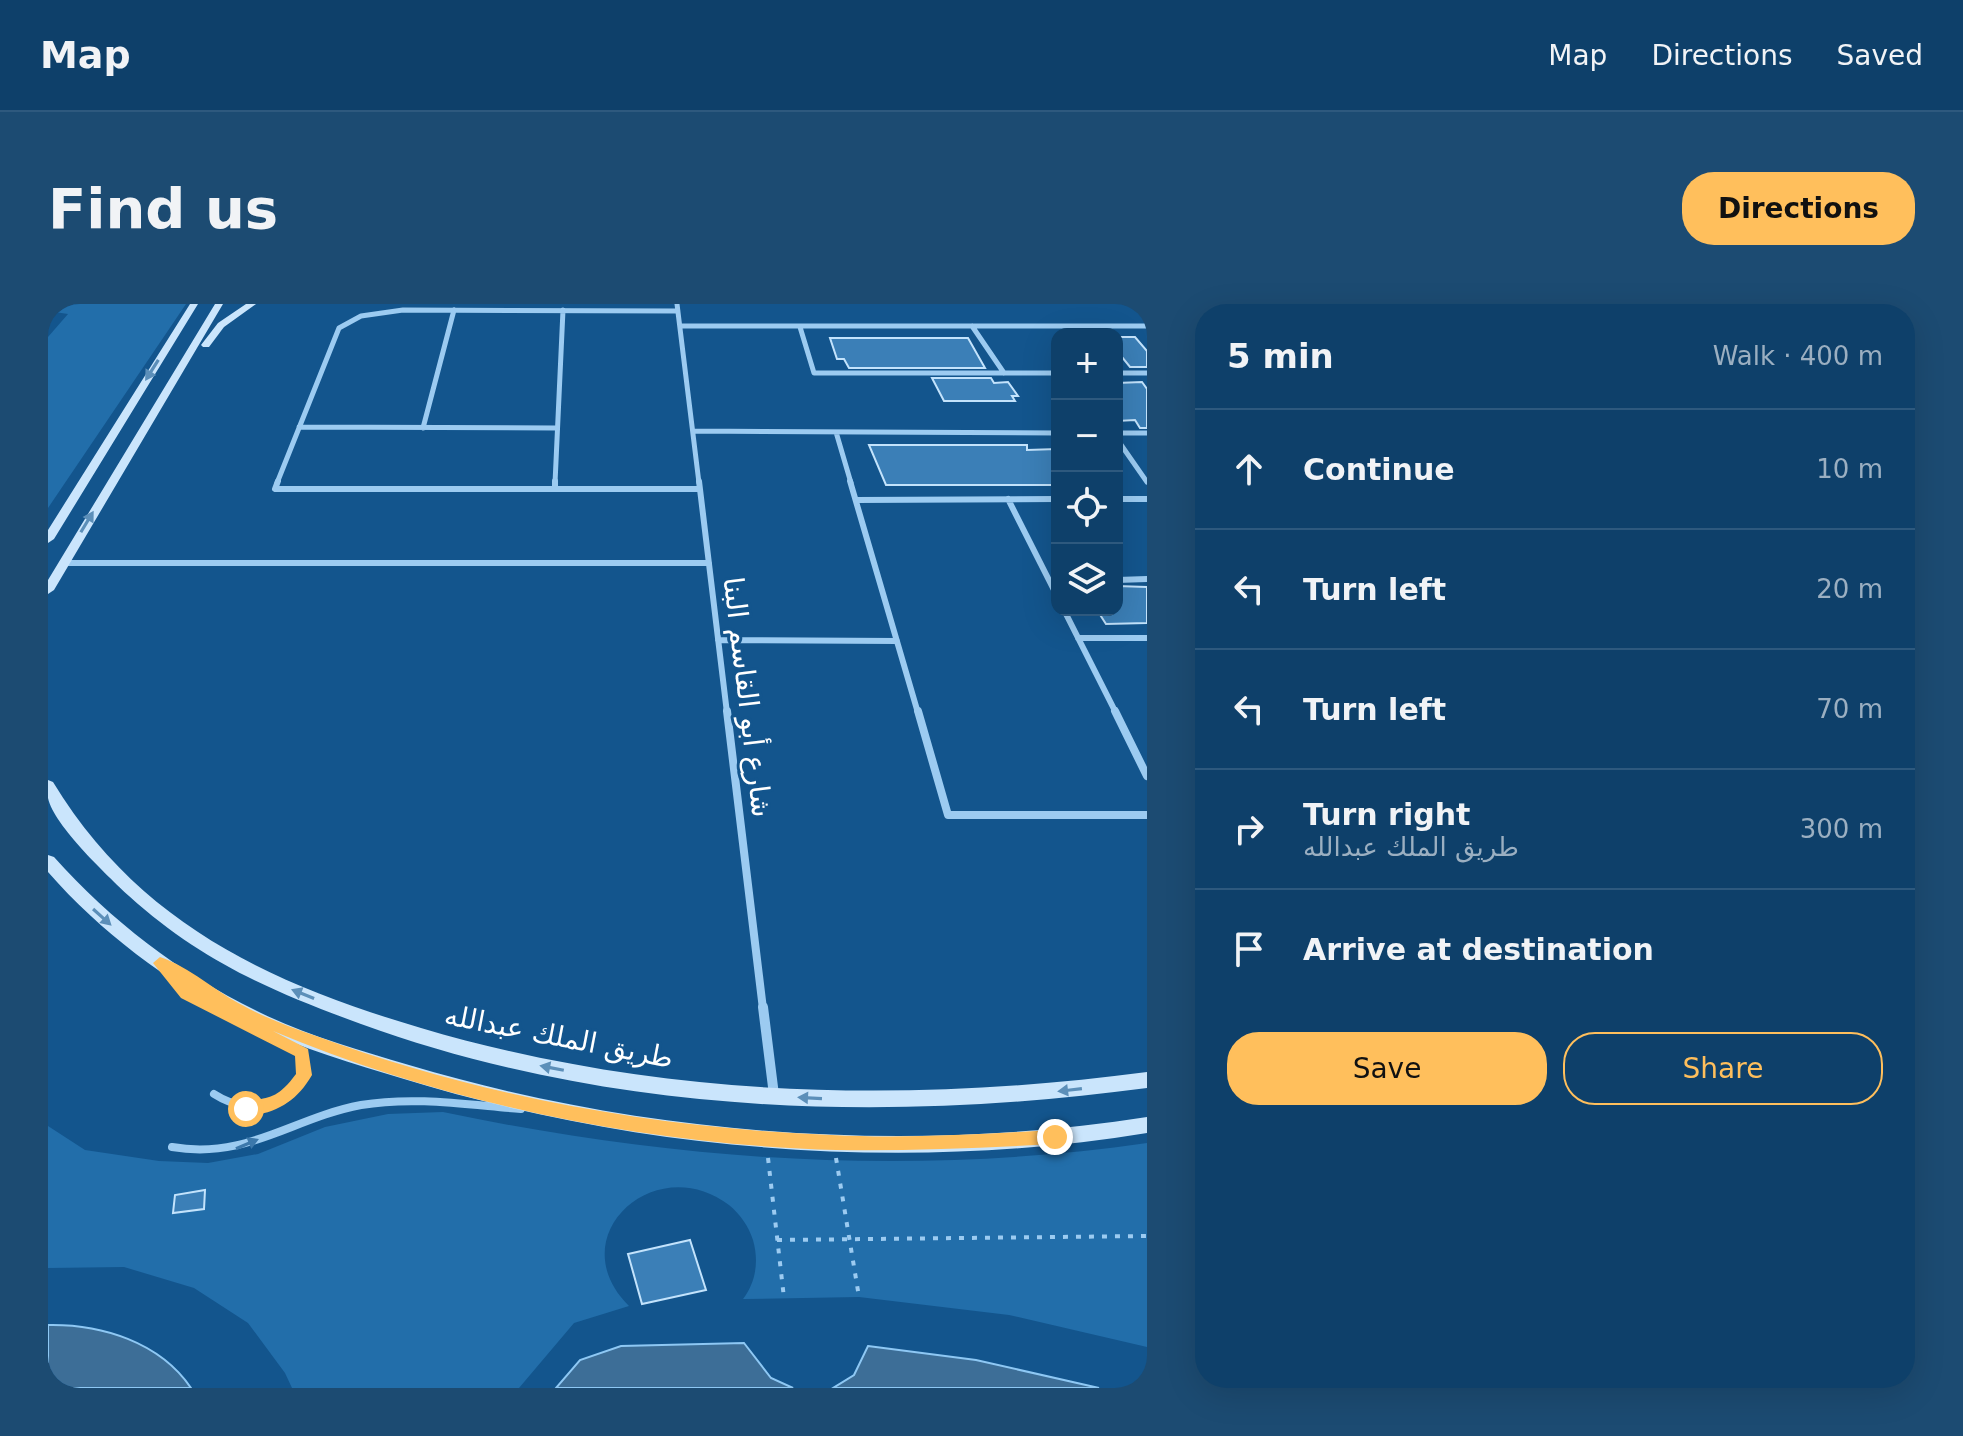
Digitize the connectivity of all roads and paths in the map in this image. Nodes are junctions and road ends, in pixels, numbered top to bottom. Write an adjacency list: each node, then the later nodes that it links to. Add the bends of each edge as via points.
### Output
1 (194, 304): 12 (street)
2 (204, 304): 12 (street)
3 (219, 304): 17 (street)
4 (252, 304): 17 (street, via 221,325 186,378)
5 (678, 307): 7 (street); 8 (street, شارع أبو القاسم البنا)
6 (454, 310): 7 (street); 18 (street, via 381,312 339,328); 19 (street)
7 (563, 310): 20 (street)
8 (680, 326): 11 (street); 21 (street, شارع أبو القاسم البنا)
9 (972, 326): 10 (street); 11 (street); 13 (street)
10 (1147, 326)
11 (800, 327): 13 (street, via 814,373)
12 (166, 348): 35 (street, one-way to 35)
13 (1004, 373): 14 (street)
14 (1051, 373)
15 (1123, 373): 16 (street)
16 (1147, 373)
17 (169, 388): 36 (street, one-way to 17)
18 (299, 427): 19 (street); 28 (street, via 275,489)
19 (423, 428): 20 (street)
20 (556, 428): 28 (street)
21 (693, 431): 22 (street); 29 (street, شارع أبو القاسم البنا)
22 (836, 432): 23 (street); 34 (street)
23 (1051, 433)
24 (1147, 433): 25 (street)
25 (1123, 435)
26 (1123, 445): 27 (street)
27 (1147, 482)
28 (555, 488): 29 (street)
29 (700, 489): 37 (street, شارع أبو القاسم البنا)
30 (1008, 499): 31 (street); 34 (street); 38 (street)
31 (1051, 499)
32 (1123, 499): 33 (street)
33 (1147, 499)
34 (856, 500): 46 (street)
35 (48, 539)
36 (63, 563): 37 (street); 41 (street)
37 (709, 563): 45 (street, شارع أبو القاسم البنا)
38 (1051, 576)
39 (1147, 579): 40 (street)
40 (1123, 580)
41 (48, 590)
42 (1067, 616): 43 (street)
43 (1078, 638): 44 (street); 47 (street)
44 (1147, 638)
45 (718, 640): 46 (street); 54 (street, شارع أبو القاسم البنا)
46 (897, 641): 49 (street, via 948,815)
47 (1147, 776)
48 (48, 785): 54 (street, طريق الملك عبدالله, one-way to 48, via 683,1088 486,1054 364,1018 262,977 219,955 137,894 87,843)
49 (1147, 815)
50 (48, 861): 51 (street, one-way to 51, via 85,902)
51 (160, 963): 53 (lane, via 187,994 302,1053 304,1075 275,1104 246,1109); 55 (street, via 239,1011 320,1044 428,1080)
52 (1147, 1080): 54 (street, طريق الملك عبدالله, one-way to 54, via 995,1098)
53 (214, 1094)
54 (775, 1096)
55 (550, 1111): 57 (street); 59 (lane, one-way to 55, via 217,1154 333,1110 410,1099)
56 (1147, 1125): 58 (street, via 996,1142)
57 (766, 1138): 58 (street); 62 (path)
58 (834, 1143): 61 (path)
59 (172, 1147)
60 (1147, 1236): 61 (path)
61 (849, 1239): 62 (path); 63 (path)
62 (777, 1240): 64 (path)
63 (859, 1297)
64 (784, 1298)

